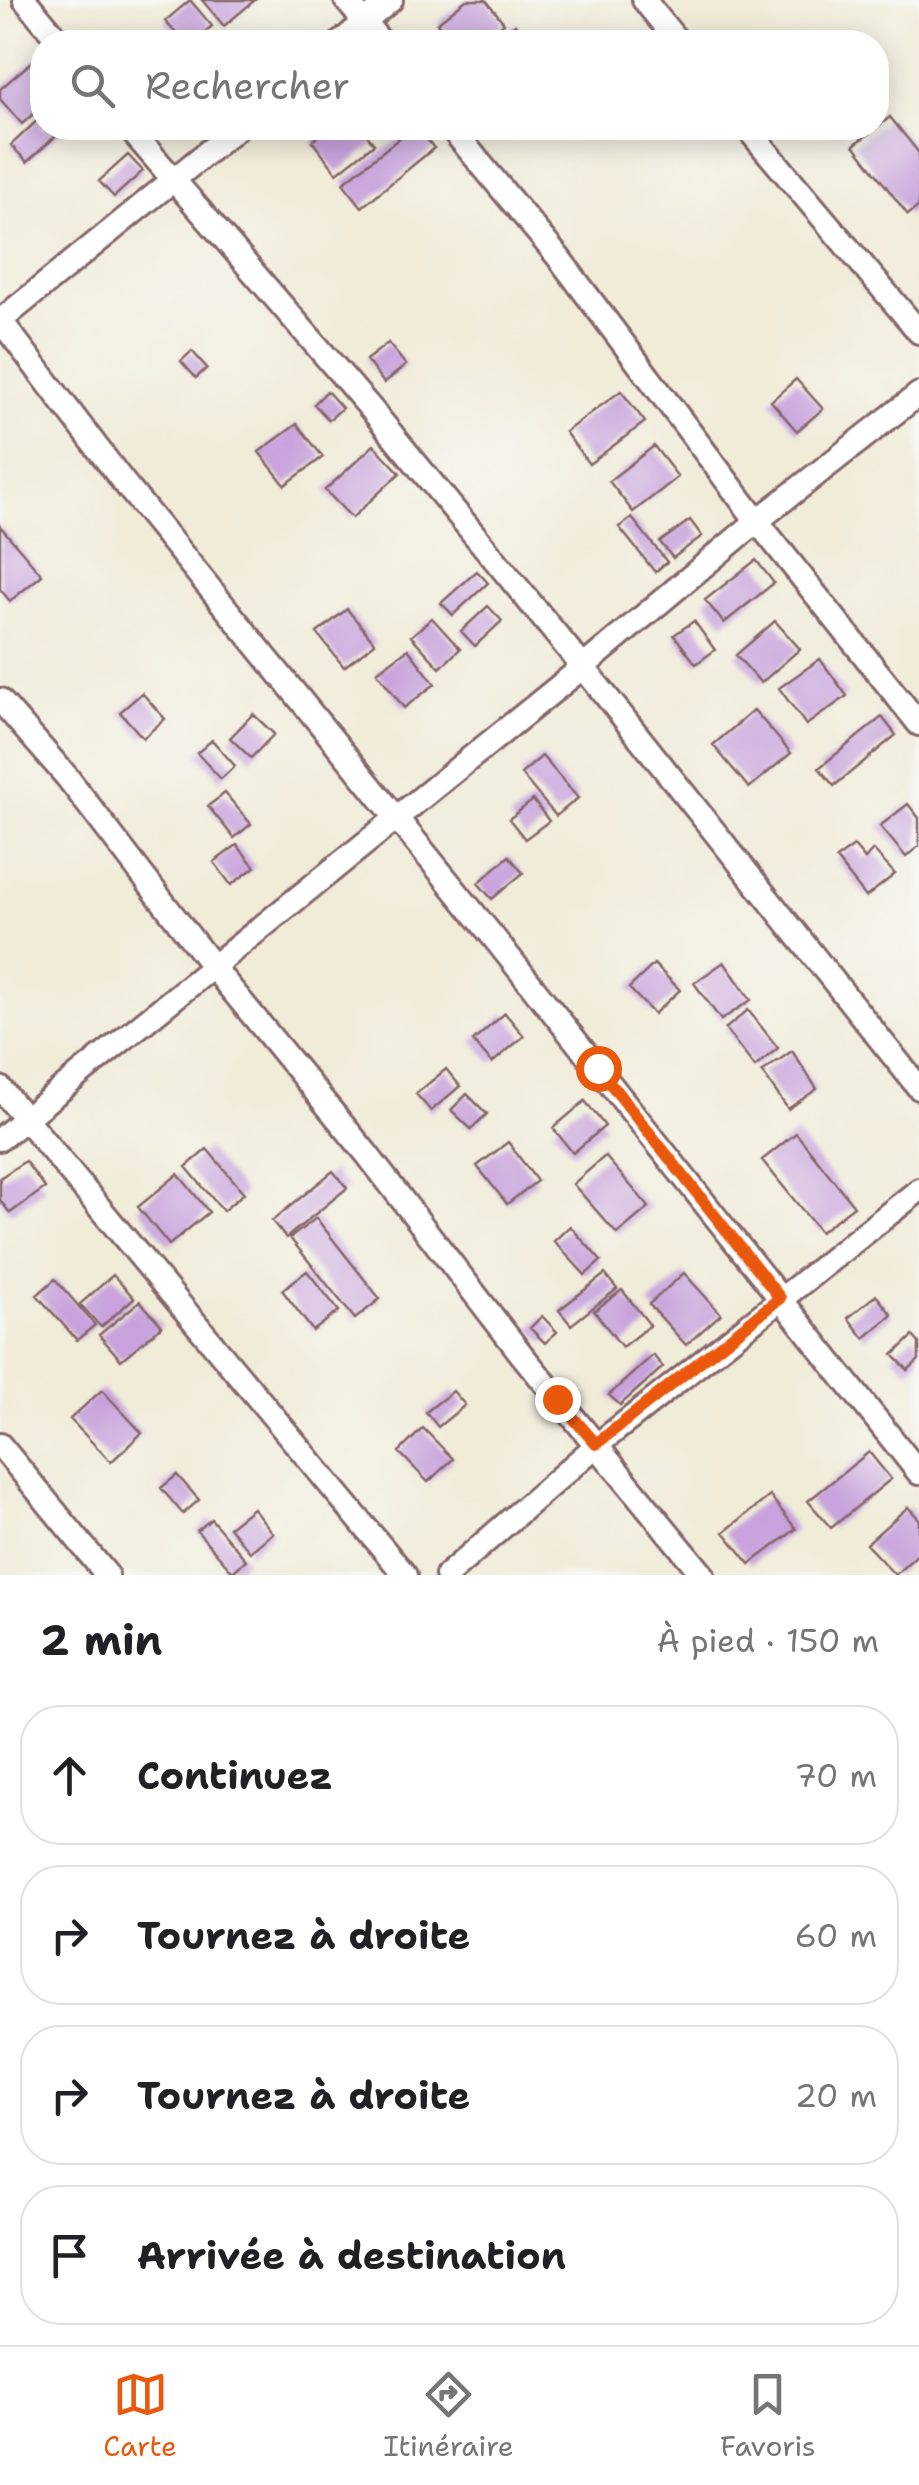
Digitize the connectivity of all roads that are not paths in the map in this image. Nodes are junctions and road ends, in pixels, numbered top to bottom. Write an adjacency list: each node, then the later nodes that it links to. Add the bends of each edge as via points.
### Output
1 (25, 0): 6 (street)
2 (346, 0): 5 (street)
3 (391, 0): 5 (street)
4 (644, 0): 9 (street)
5 (364, 23): 7 (street); 8 (street)
6 (50, 30)
7 (356, 30)
8 (370, 30)
9 (668, 30)
10 (139, 140): 14 (street)
11 (222, 140): 14 (street)
12 (461, 140): 18 (street, via 559,258)
13 (757, 140): 16 (street)
14 (172, 180): 15 (street); 19 (street)
15 (0, 321): 22 (street)
16 (919, 332)
17 (919, 394): 18 (street)
18 (757, 521): 19 (street); 21 (street)
19 (583, 667): 22 (street); 25 (street)
20 (0, 700): 23 (street)
21 (919, 724)
22 (395, 819): 23 (street); 29 (street)
23 (213, 966): 26 (street); 31 (street)
24 (0, 1088): 26 (street)
25 (919, 1088)
26 (24, 1119): 27 (street); 34 (street)
27 (0, 1139)
28 (919, 1190): 29 (street)
29 (780, 1298): 31 (street); 32 (street)
30 (0, 1444): 33 (street)
31 (596, 1444): 35 (street); 36 (street)
32 (919, 1473)
33 (107, 1575)
34 (405, 1575)
35 (447, 1575)
36 (703, 1575)

